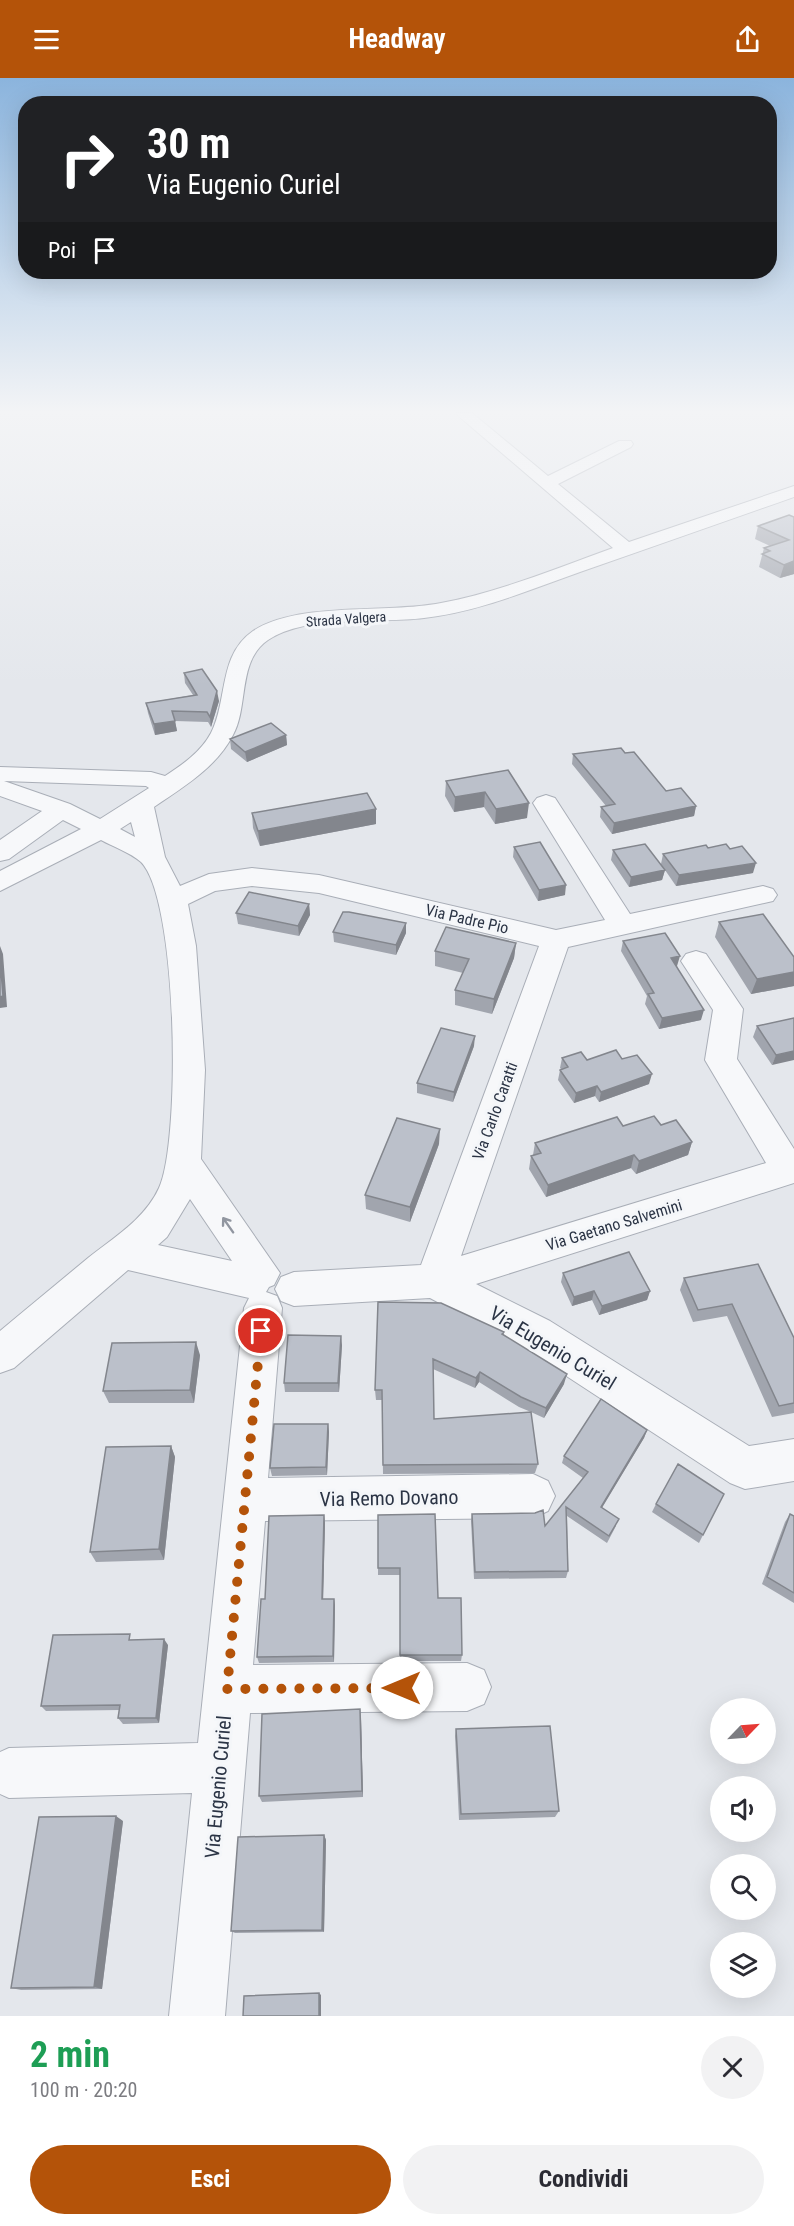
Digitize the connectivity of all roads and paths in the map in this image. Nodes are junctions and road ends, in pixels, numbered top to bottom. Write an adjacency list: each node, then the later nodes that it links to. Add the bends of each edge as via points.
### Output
1 (572, 503): 3 (street)
2 (758, 503): 3 (street, Strada Valgera)
3 (626, 549): 5 (street, Strada Valgera, via 451,608 306,621 275,628 244,652 233,675 233,701 226,728 215,746)
4 (0, 774): 5 (street, via 151,779)
5 (167, 787): 8 (street, Strada Valgera)
6 (0, 788): 9 (street)
7 (546, 803): 16 (street)
8 (141, 807): 10 (street, Strada Valgera); 12 (street)
9 (61, 809): 10 (street); 11 (street)
10 (102, 829): 12 (street); 13 (street, Strada Valgera)
11 (0, 853)
12 (152, 857): 15 (street)
13 (0, 882)
14 (763, 895): 16 (street, Via Padre Pio)
15 (173, 900): 17 (street, Via Padre Pio, via 209,883 252,877 308,883); 19 (street, via 182,946 189,1070)
16 (622, 924): 17 (street, Via Padre Pio)
17 (556, 940): 22 (street, Via Carlo Caratti)
18 (696, 961): 20 (street, via 728,1009 721,1060)
19 (184, 1162): 21 (street, via 175,1193 154,1226); 23 (street, one-way to 19)
20 (792, 1170): 22 (street, Via Gaetano Salvemini)
21 (124, 1253): 23 (street); 24 (street)
22 (434, 1281): 23 (street); 25 (street, Via Eugenio Curiel, via 536,1334 745,1468)
23 (267, 1288): 27 (street, Via Eugenio Curiel)
24 (0, 1355)
25 (794, 1460)
26 (533, 1496): 27 (street, Via Remo Dovano)
27 (244, 1500): 29 (street, Via Eugenio Curiel)
28 (467, 1688): 29 (street)
29 (227, 1689): 30 (street, Via Eugenio Curiel)
30 (220, 1767): 31 (street); 32 (street, Via Eugenio Curiel)
31 (9, 1773)
32 (197, 2016)

